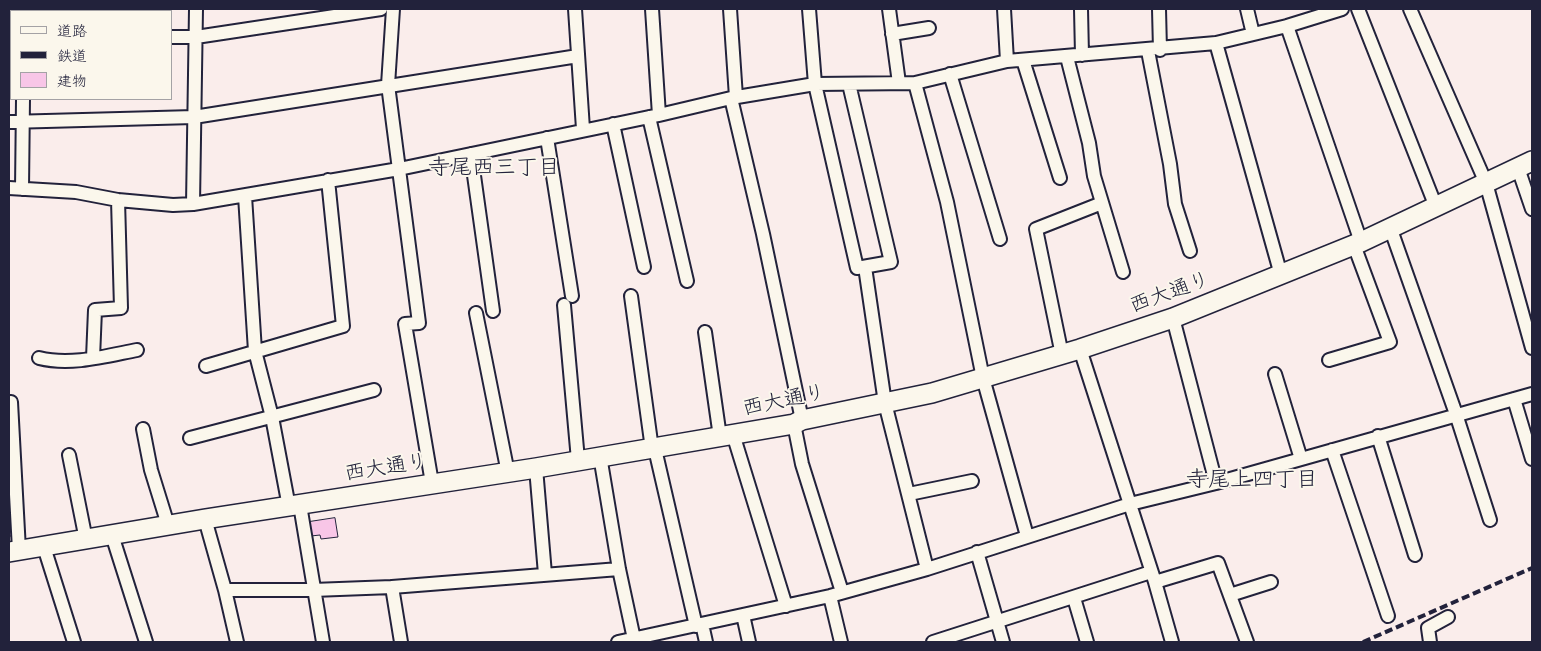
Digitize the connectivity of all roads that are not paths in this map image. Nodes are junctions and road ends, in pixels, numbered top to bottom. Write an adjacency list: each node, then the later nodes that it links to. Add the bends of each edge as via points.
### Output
1 (196, 9): 21 (street)
2 (381, 9): 16 (street)
3 (393, 9): 35 (street)
4 (575, 9): 25 (street)
5 (652, 9): 38 (street)
6 (730, 9): 36 (street)
7 (809, 9): 33 (street)
8 (889, 9): 19 (street)
9 (1004, 9): 29 (street)
10 (1081, 9): 27 (street)
11 (1159, 9): 24 (street)
12 (1247, 9): 20 (street)
13 (1340, 9): 17 (street)
14 (1358, 9): 56 (street)
15 (1410, 9): 50 (street)
16 (329, 13): 21 (street)
17 (1287, 26): 20 (street); 60 (street)
18 (928, 28): 19 (street)
19 (892, 34): 31 (street)
20 (1253, 34): 23 (street)
21 (196, 37): 22 (street); 39 (street)
22 (172, 38)
23 (1216, 43): 24 (street); 65 (street)
24 (1154, 50): 27 (street); 61 (street, via 1175,204)
25 (578, 56): 35 (street); 43 (street)
26 (1067, 56): 27 (street); 28 (street); 54 (street)
27 (1082, 56)
28 (1023, 60): 29 (street); 48 (street)
29 (1007, 61): 30 (street)
30 (950, 74): 32 (street); 59 (street)
31 (899, 83): 32 (street); 34 (street)
32 (915, 83): 82 (street, via 947,202)
33 (815, 84): 34 (street); 36 (street); 63 (street, via 857,268)
34 (849, 84): 63 (street, via 891,262)
35 (388, 85): 39 (street); 47 (street)
36 (733, 98): 38 (street); 90 (street, via 763,234)
37 (23, 100): 41 (street)
38 (654, 116): 42 (street); 66 (street)
39 (194, 117): 41 (street); 55 (street)
40 (9, 122): 41 (street)
41 (23, 122): 51 (street)
42 (613, 124): 43 (street); 62 (street)
43 (583, 129): 44 (street)
44 (547, 138): 45 (street); 102 (street, via 568,301)
45 (470, 154): 47 (street); 68 (street)
46 (1525, 165): 50 (street, 西大通り); 57 (street)
47 (399, 169): 49 (street); 106 (street, via 419,323 405,324)
48 (1060, 178)
49 (328, 180): 52 (street); 75 (street, via 343,326)
50 (1486, 183): 56 (street, 西大通り); 72 (street)
51 (15, 189): 53 (street, via 76,192)
52 (245, 196): 55 (street); 75 (street)
53 (118, 200): 55 (street); 78 (street, via 121,308 95,310)
54 (1102, 203): 64 (street); 76 (street, via 1036,229)
55 (192, 204)
56 (1436, 207): 58 (street, 西大通り)
57 (1532, 209)
58 (1390, 228): 60 (street, 西大通り); 88 (street)
59 (1000, 239)
60 (1358, 244): 65 (street, 西大通り); 79 (street, via 1390,342)
61 (1190, 251)
62 (644, 267)
63 (865, 267): 87 (street)
64 (1123, 272)
65 (1281, 275): 70 (street, 西大通り)
66 (687, 281)
67 (631, 296): 96 (street)
68 (492, 311)
69 (476, 313): 104 (street)
70 (1173, 318): 73 (street, 西大通り); 107 (street)
71 (705, 332): 93 (street)
72 (1532, 348)
73 (1080, 349): 76 (street, 西大通り); 109 (street)
74 (138, 350): 78 (street)
75 (255, 351): 80 (street); 89 (street)
76 (1062, 355): 82 (street, 西大通り)
77 (39, 358): 78 (street, via 53,361)
78 (93, 358)
79 (1330, 360)
80 (206, 366)
81 (1275, 374): 100 (street)
82 (983, 378): 87 (street, 西大通り, via 932,394); 115 (street)
83 (374, 390): 89 (street)
84 (1532, 394): 85 (street)
85 (1514, 399): 88 (street); 101 (street)
86 (11, 402): 91 (street)
87 (885, 403): 90 (street, 西大通り); 108 (street)
88 (1456, 414): 94 (street); 112 (street)
89 (272, 417): 95 (street); 110 (street)
90 (798, 422): 93 (street, 西大通り); 129 (street, via 802,464)
91 (10, 423): 118 (street)
92 (143, 429): 113 (street, via 151,470)
93 (727, 436): 96 (street, 西大通り); 132 (street)
94 (1378, 436): 97 (street); 120 (street)
95 (190, 438)
96 (654, 449): 99 (street, 西大通り); 137 (street)
97 (1332, 450): 100 (street); 134 (street)
98 (69, 455): 116 (street)
99 (600, 456): 102 (street, 西大通り); 121 (street)
100 (1300, 459): 107 (street)
101 (1532, 459)
102 (578, 460): 103 (street, 西大通り)
103 (536, 468): 104 (street, 西大通り); 123 (street)
104 (508, 473): 106 (street, 西大通り)
105 (972, 481): 108 (street)
106 (432, 483): 110 (street, 西大通り)
107 (1216, 483): 109 (street)
108 (909, 494): 122 (street)
109 (1130, 504): 115 (street); 124 (street)
110 (294, 506): 111 (street, 西大通り); 128 (street)
111 (205, 519): 113 (street, 西大通り); 127 (street)
112 (1490, 520)
113 (168, 525): 114 (street, 西大通り)
114 (112, 535): 116 (street, 西大通り); 140 (street)
115 (1027, 536): 119 (street)
116 (86, 540): 117 (street, 西大通り)
117 (44, 547): 118 (street, 西大通り); 139 (street)
118 (14, 551)
119 (977, 552): 122 (street); 136 (street)
120 (1415, 556)
121 (619, 569): 123 (street); 138 (street)
122 (927, 570): 129 (street)
123 (545, 574): 126 (street)
124 (1153, 577): 130 (street, via 1218,563); 131 (street); 151 (street)
125 (1271, 582): 130 (street)
126 (392, 587): 128 (street); 143 (street)
127 (225, 590): 128 (street); 141 (street)
128 (313, 590): 142 (street)
129 (836, 594): 132 (street); 147 (street)
130 (1230, 594): 152 (street)
131 (1074, 598): 136 (street); 150 (street)
132 (786, 606): 133 (street)
133 (743, 615): 137 (street); 146 (street)
134 (1388, 616)
135 (1448, 617): 153 (street, via 1428,628)
136 (996, 620): 148 (street); 149 (street)
137 (699, 625): 138 (street); 145 (street)
138 (634, 639): 144 (street)
139 (74, 642)
140 (146, 642)
141 (237, 642)
142 (323, 642)
143 (401, 642)
144 (618, 642)
145 (706, 642)
146 (750, 642)
147 (841, 642)
148 (933, 642)
149 (1003, 642)
150 (1087, 642)
151 (1172, 642)
152 (1247, 642)
153 (1430, 642)

